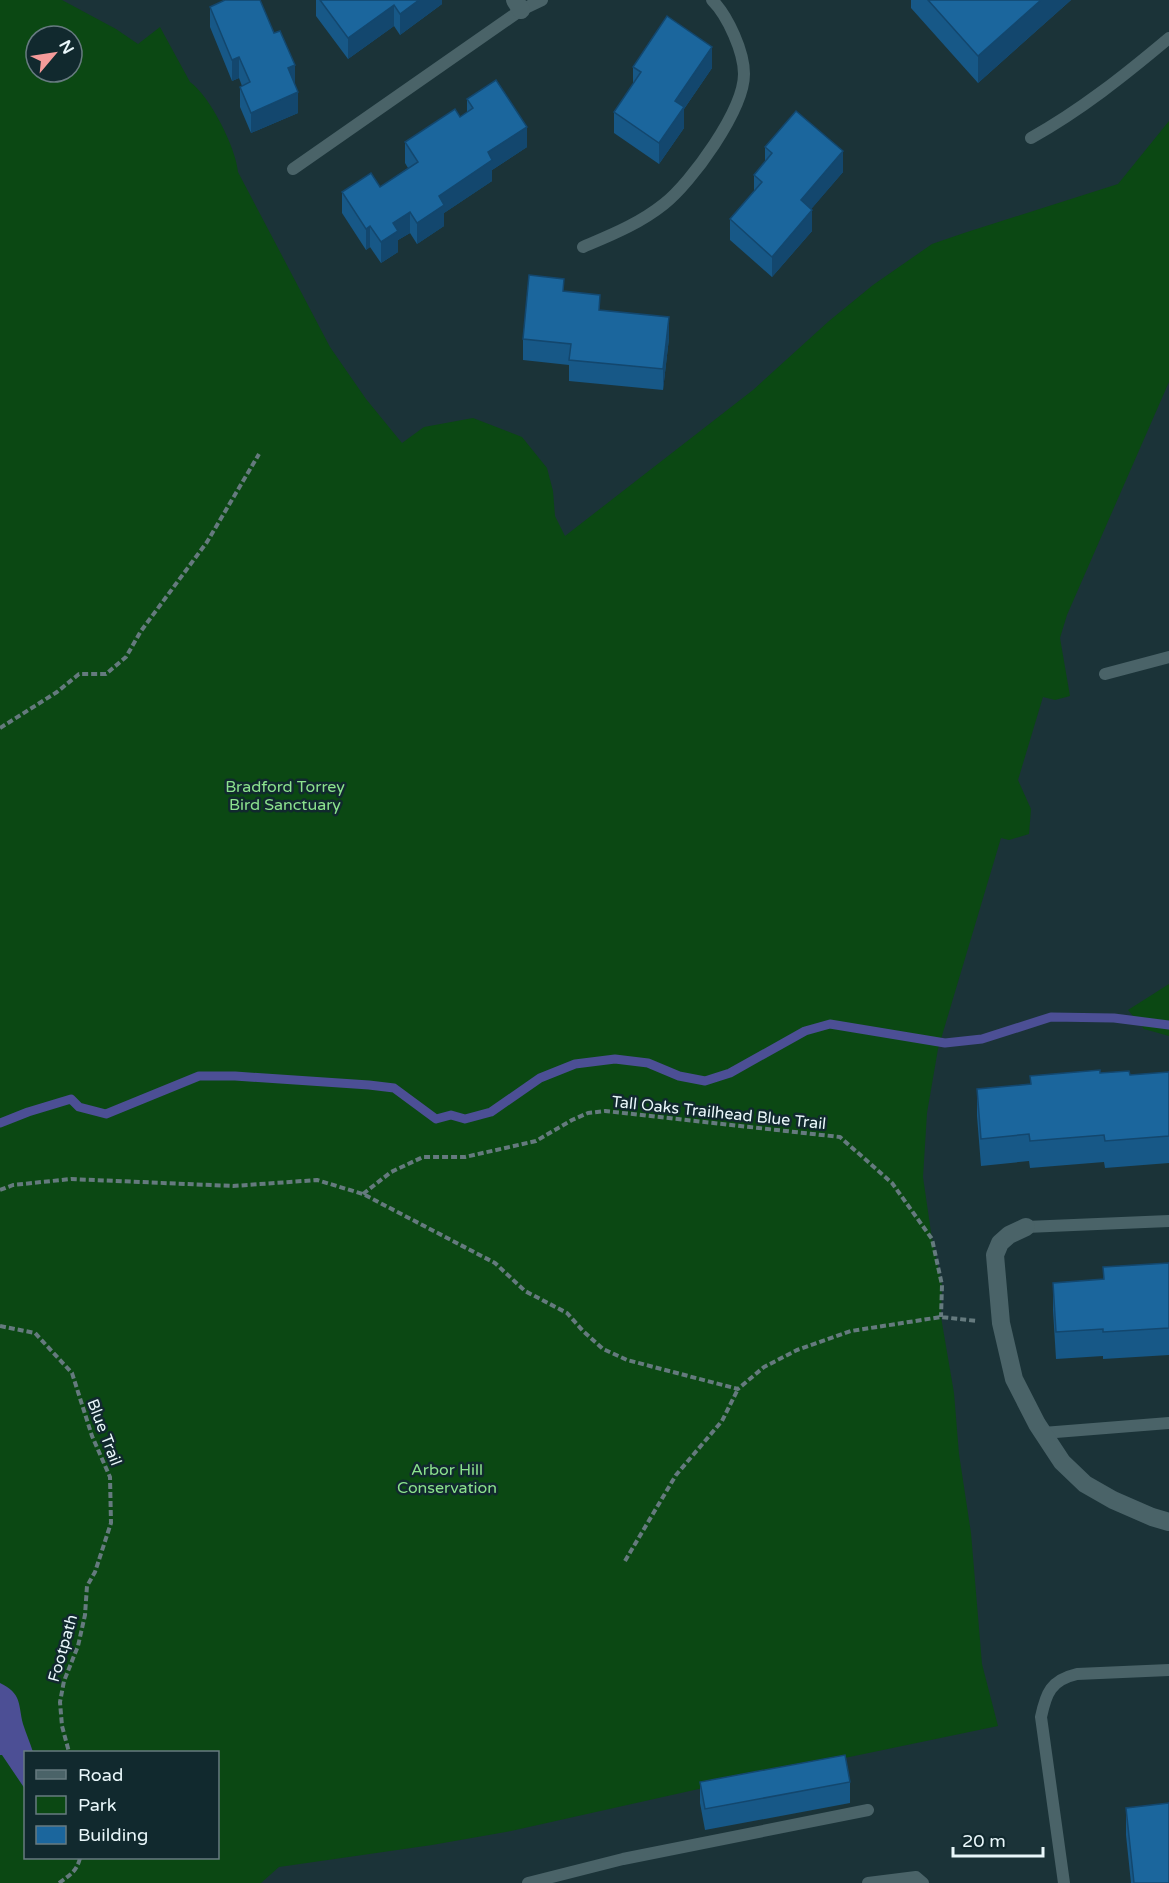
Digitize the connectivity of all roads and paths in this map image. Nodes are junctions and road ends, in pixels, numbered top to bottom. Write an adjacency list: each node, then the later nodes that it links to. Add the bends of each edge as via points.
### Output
1 (542, 0): 3 (lane)
2 (712, 0): 7 (lane, via 741,52 744,76 738,101 722,133 665,204 630,226)
3 (518, 5): 6 (lane)
4 (1169, 38): 5 (lane, via 1106,91)
5 (1031, 138)
6 (293, 169)
7 (583, 247)
8 (259, 454): 11 (path, via 207,542 126,657 106,674 79,674)
9 (1169, 657): 10 (lane)
10 (1105, 674)
11 (0, 728)
12 (0, 1190): 13 (path, via 71,1179 233,1186 317,1180)
13 (363, 1194): 16 (path, Tall Oaks Trailhead Blue Trail, via 391,1172 423,1157 465,1157 536,1141 588,1113 605,1111 840,1137 892,1183 932,1239 942,1285); 19 (path, via 495,1263 525,1291 567,1313 603,1349 627,1360)
14 (1169, 1221): 15 (lane)
15 (1026, 1227): 17 (street, via 1000,1243 995,1255)
16 (941, 1317): 17 (path); 19 (path, via 851,1331 808,1346 764,1367)
17 (1001, 1323): 21 (street, via 1014,1379)
18 (0, 1326): 24 (path, Blue Trail, via 35,1333 72,1373 110,1477 111,1523 96,1572)
19 (738, 1389): 23 (path, via 722,1421 676,1475)
20 (1169, 1424): 21 (lane)
21 (1043, 1433): 22 (street, via 1062,1462 1085,1484 1113,1500)
22 (1169, 1522)
23 (624, 1562)
24 (87, 1586): 26 (path, Footpath, via 83,1626 63,1681 60,1702)
25 (1169, 1670): 33 (lane, via 1077,1674 1065,1677 1047,1694 1041,1717)
26 (69, 1751)
27 (868, 1810): 30 (lane, via 623,1859)
28 (79, 1859): 29 (path, via 74,1872)
29 (59, 1883)
30 (528, 1883)
31 (868, 1883): 32 (lane, via 916,1877)
32 (923, 1883)
33 (1064, 1883)

